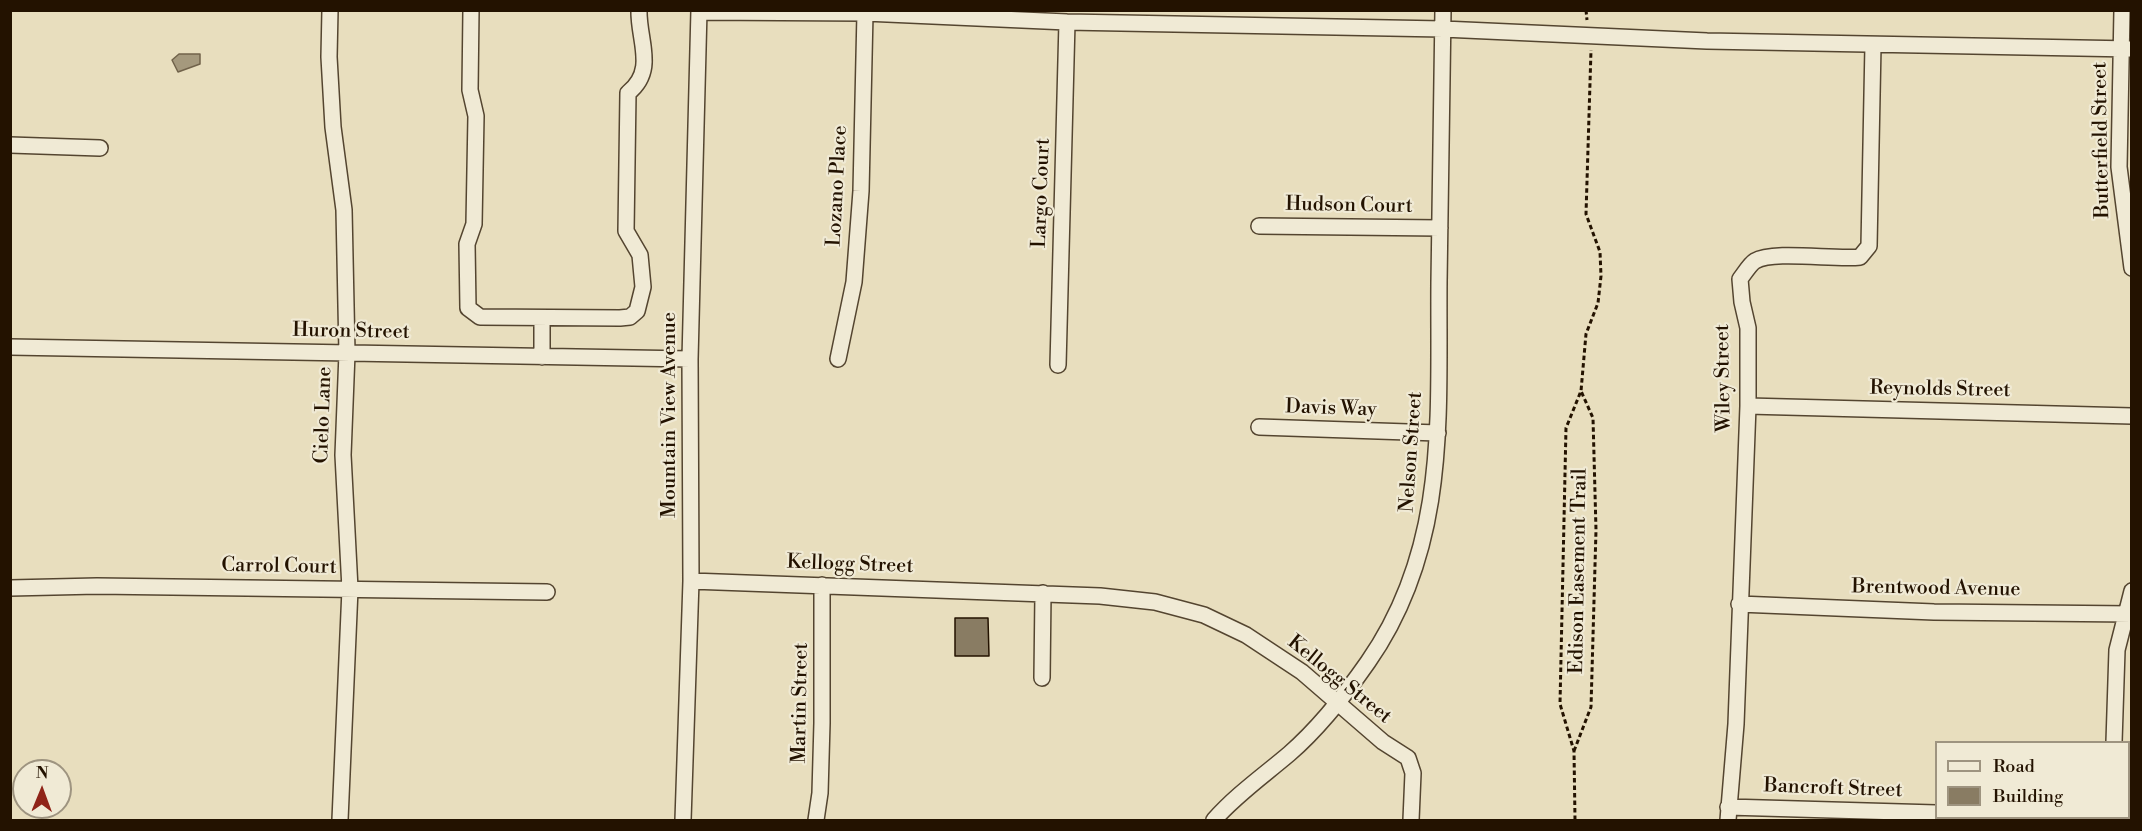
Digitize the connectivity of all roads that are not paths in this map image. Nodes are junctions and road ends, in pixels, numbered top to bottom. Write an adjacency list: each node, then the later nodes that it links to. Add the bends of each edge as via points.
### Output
1 (330, 10): 19 (street, Cielo Lane, via 333,127 344,210)
2 (471, 10): 17 (street, via 470,90 476,116 474,224 467,244 466,300 468,308 480,317)
3 (639, 10): 17 (street, via 645,69 636,87 628,93 626,231 640,255 641,303 630,317)
4 (1443, 10): 9 (street, Nelson Street)
5 (2122, 10): 11 (street, Butterfield Street)
6 (699, 11): 7 (street); 21 (street, Mountain View Avenue)
7 (864, 13): 8 (street); 22 (street, Lozano Place, via 861,191 854,282)
8 (1067, 22): 9 (street); 23 (street, Largo Court)
9 (1443, 29): 10 (street); 15 (street, Nelson Street)
10 (1873, 45): 11 (street); 24 (street, Wiley Street, via 1869,246 1860,257 1845,259 1775,256 1755,261 1740,279 1748,328)
11 (2126, 49): 16 (street, Butterfield Street, via 2119,167)
12 (10, 145): 13 (street)
13 (100, 148)
14 (1258, 226): 15 (street, Hudson Court)
15 (1440, 228): 27 (street, Nelson Street)
16 (2132, 268)
17 (542, 318): 20 (street)
18 (10, 347): 19 (street, Huron Street)
19 (347, 353): 20 (street, Huron Street); 31 (street, Cielo Lane, via 343,455)
20 (542, 357): 21 (street, Huron Street)
21 (690, 359): 28 (street, Mountain View Avenue)
22 (838, 359)
23 (1058, 365)
24 (1748, 406): 25 (street, Reynolds Street); 35 (street, Wiley Street)
25 (2132, 416)
26 (1259, 427): 27 (street, Davis Way)
27 (1438, 433): 38 (street, Nelson Street, via 1430,515 1414,572 1395,618)
28 (691, 581): 29 (street, Kellogg Street); 45 (street, Mountain View Avenue)
29 (822, 585): 34 (street, Kellogg Street); 46 (street, Martin Street, via 822,735)
30 (10, 588): 31 (street, Carrol Court, via 97,585)
31 (350, 589): 33 (street, Carrol Court); 44 (street, Cielo Lane)
32 (2132, 591): 36 (street)
33 (547, 592)
34 (1043, 593): 37 (street); 38 (street, Kellogg Street, via 1155,602 1204,615 1256,641 1302,672)
35 (1739, 604): 36 (street, Brentwood Avenue, via 1934,612); 41 (street, Wiley Street, via 1736,724)
36 (2128, 613): 39 (street, via 2116,650)
37 (1042, 678)
38 (1338, 703): 47 (street, Nelson Street, via 1290,753); 48 (street, Kellogg Street, via 1408,758 1413,773)
39 (2114, 741)
40 (1935, 813): 41 (street, Bancroft Street)
41 (1728, 814)
42 (2113, 819): 43 (street)
43 (2132, 819)
44 (340, 820)
45 (683, 820)
46 (816, 820)
47 (1214, 820)
48 (1411, 820)

